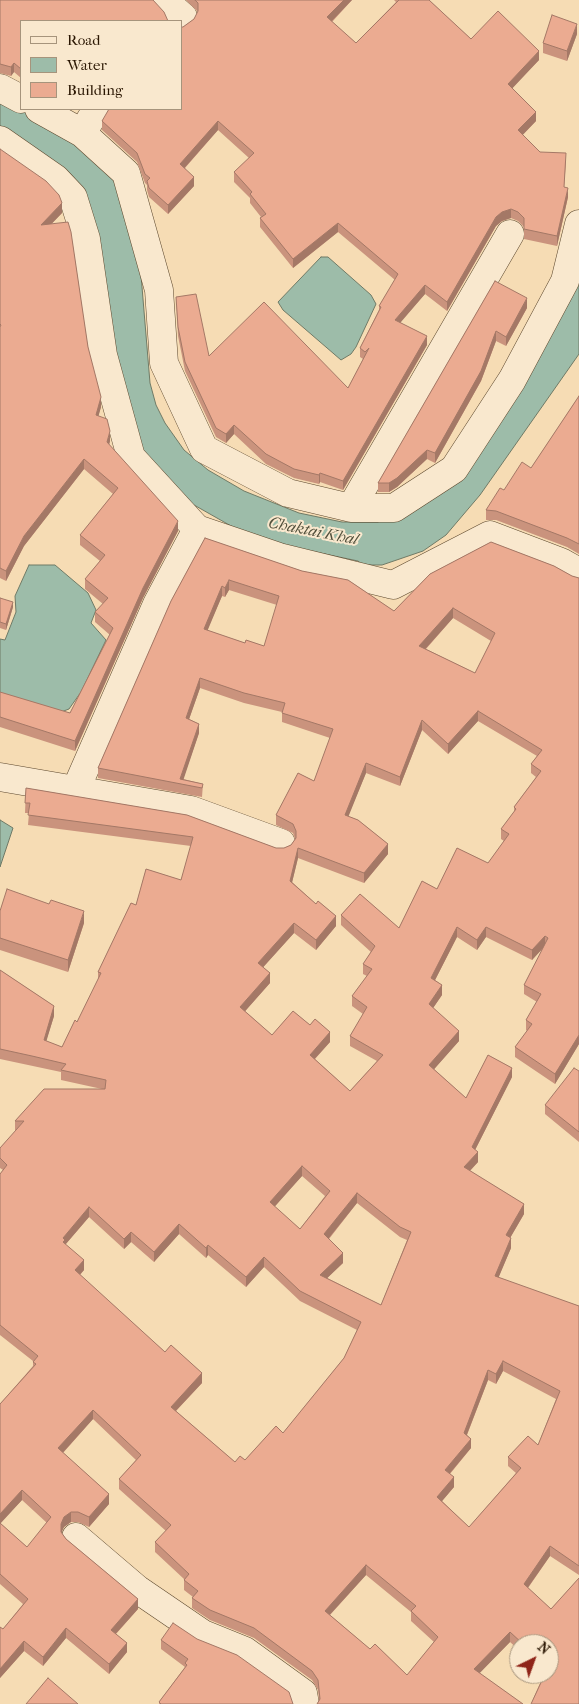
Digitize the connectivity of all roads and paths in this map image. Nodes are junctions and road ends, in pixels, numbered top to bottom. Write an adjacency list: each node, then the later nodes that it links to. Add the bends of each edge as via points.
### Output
1 (164, 0): 2 (street, via 183,17)
2 (180, 20)
3 (0, 88): 4 (street)
4 (20, 98)
5 (40, 110): 7 (street)
6 (96, 110): 7 (street)
7 (82, 133): 11 (street, via 126,173 159,290 164,363 204,449 288,493)
8 (0, 140): 12 (street, via 56,179 73,197 86,239 103,355 131,456)
9 (579, 224): 11 (street, via 565,281 512,380 454,469 394,508)
10 (510, 234): 11 (street)
11 (351, 508)
12 (197, 529): 13 (street, via 279,556 393,585 490,535); 15 (street, via 157,604)
13 (579, 572)
14 (0, 777): 15 (street)
15 (76, 789): 16 (street, via 191,810)
16 (281, 843)
17 (76, 1536): 18 (street, via 144,1594 203,1634 245,1652 303,1692)
18 (305, 1704)

